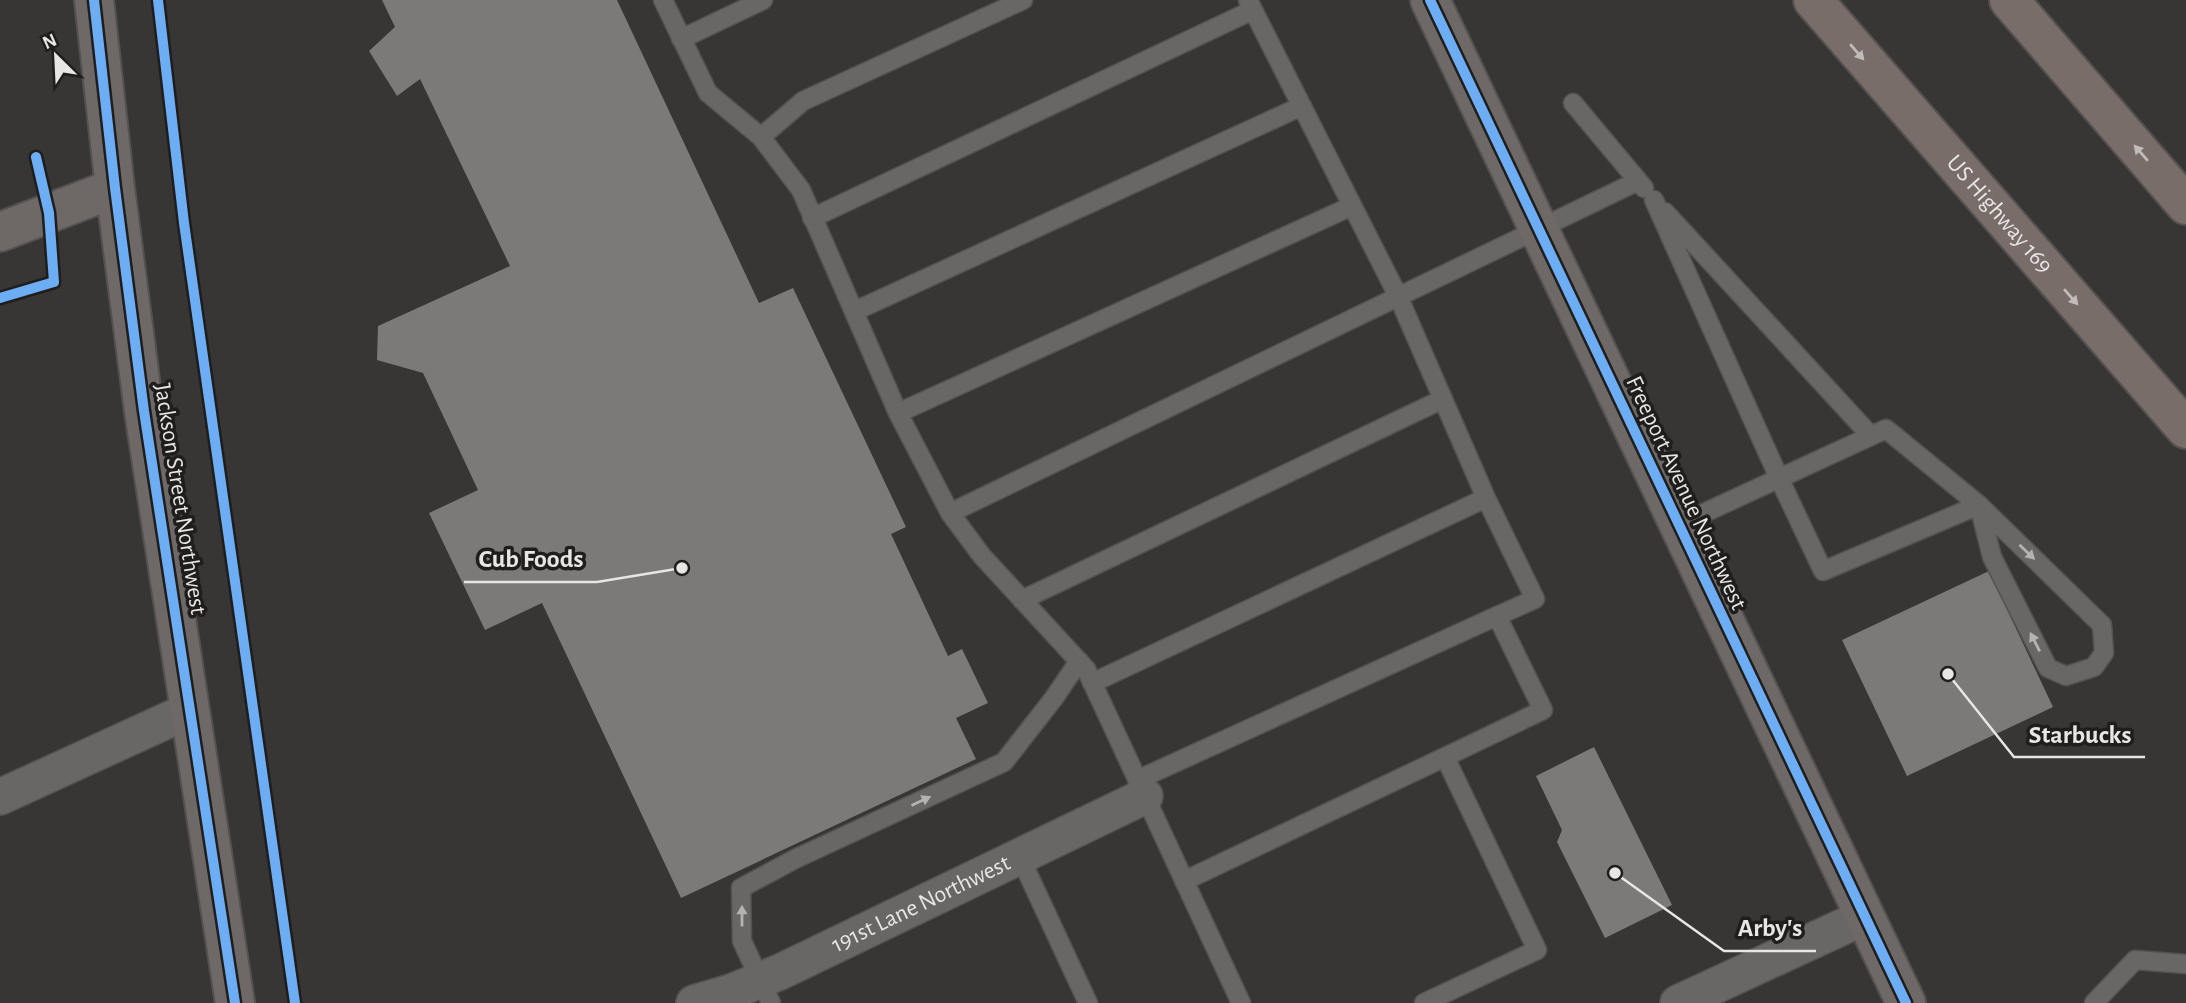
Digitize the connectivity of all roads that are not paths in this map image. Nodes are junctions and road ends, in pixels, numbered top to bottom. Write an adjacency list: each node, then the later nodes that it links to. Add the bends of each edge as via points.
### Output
1 (94, 0): 14 (street, Jackson Street Northwest)
2 (663, 0): 9 (lane)
3 (763, 0): 9 (lane)
4 (1023, 0): 12 (lane, via 803,101)
5 (1430, 0): 19 (street, Freeport Avenue Northwest)
6 (1813, 0): 25 (highway, US Highway 169, one-way to 25)
7 (2009, 0): 16 (highway, one-way to 7)
8 (1250, 5): 11 (lane); 18 (lane)
9 (681, 38): 12 (lane, via 708,93)
10 (1573, 103): 13 (lane)
11 (1302, 106): 17 (lane); 22 (lane)
12 (761, 137): 18 (lane, via 801,190)
13 (1638, 181): 15 (lane); 19 (lane)
14 (115, 188): 20 (street); 36 (street, Jackson Street Northwest)
15 (1654, 200): 26 (lane); 27 (lane)
16 (2186, 205)
17 (1352, 206): 21 (lane); 24 (lane)
18 (812, 218): 22 (lane)
19 (1538, 229): 21 (lane); 31 (street, Freeport Avenue Northwest)
20 (0, 232)
21 (1398, 296): 23 (lane); 30 (lane)
22 (855, 311): 24 (lane)
23 (1443, 399): 28 (lane); 32 (lane)
24 (898, 412): 30 (lane)
25 (2186, 429)
26 (1871, 436): 27 (lane); 29 (lane, via 1886,429)
27 (1779, 478): 29 (lane, via 1823,571); 31 (lane)
28 (1486, 498): 33 (lane, via 1535,599); 35 (lane)
29 (1979, 505): 29 (lane, one-way to 29, via 2102,625 2104,653 2094,667 2066,676 2048,668 1992,557)
30 (950, 513): 32 (lane)
31 (1678, 525): 42 (street, Freeport Avenue Northwest)
32 (1022, 600): 34 (lane)
33 (1497, 616): 37 (lane, via 1543,709); 38 (lane)
34 (1079, 661): 35 (lane); 44 (lane, one-way to 34, via 742,941 741,888 1004,762)
35 (1092, 683): 38 (lane)
36 (190, 710): 39 (street); 46 (street, Jackson Street Northwest)
37 (1445, 757): 41 (lane); 50 (lane, via 1537,950)
38 (1141, 788): 40 (street, 191st Lane Northwest); 41 (lane)
39 (0, 797)
40 (1020, 857): 44 (street, 191st Lane Northwest); 48 (lane)
41 (1185, 881): 49 (lane)
42 (1864, 917): 45 (street); 51 (street, Freeport Avenue Northwest)
43 (2186, 964): 52 (lane, via 2134,960)
44 (765, 992): 47 (street, 191st Lane Northwest)
45 (1700, 998)
46 (235, 1003)
47 (694, 1003)
48 (1088, 1003)
49 (1241, 1003)
50 (1424, 1003)
51 (1906, 1003)
52 (2094, 1003)

